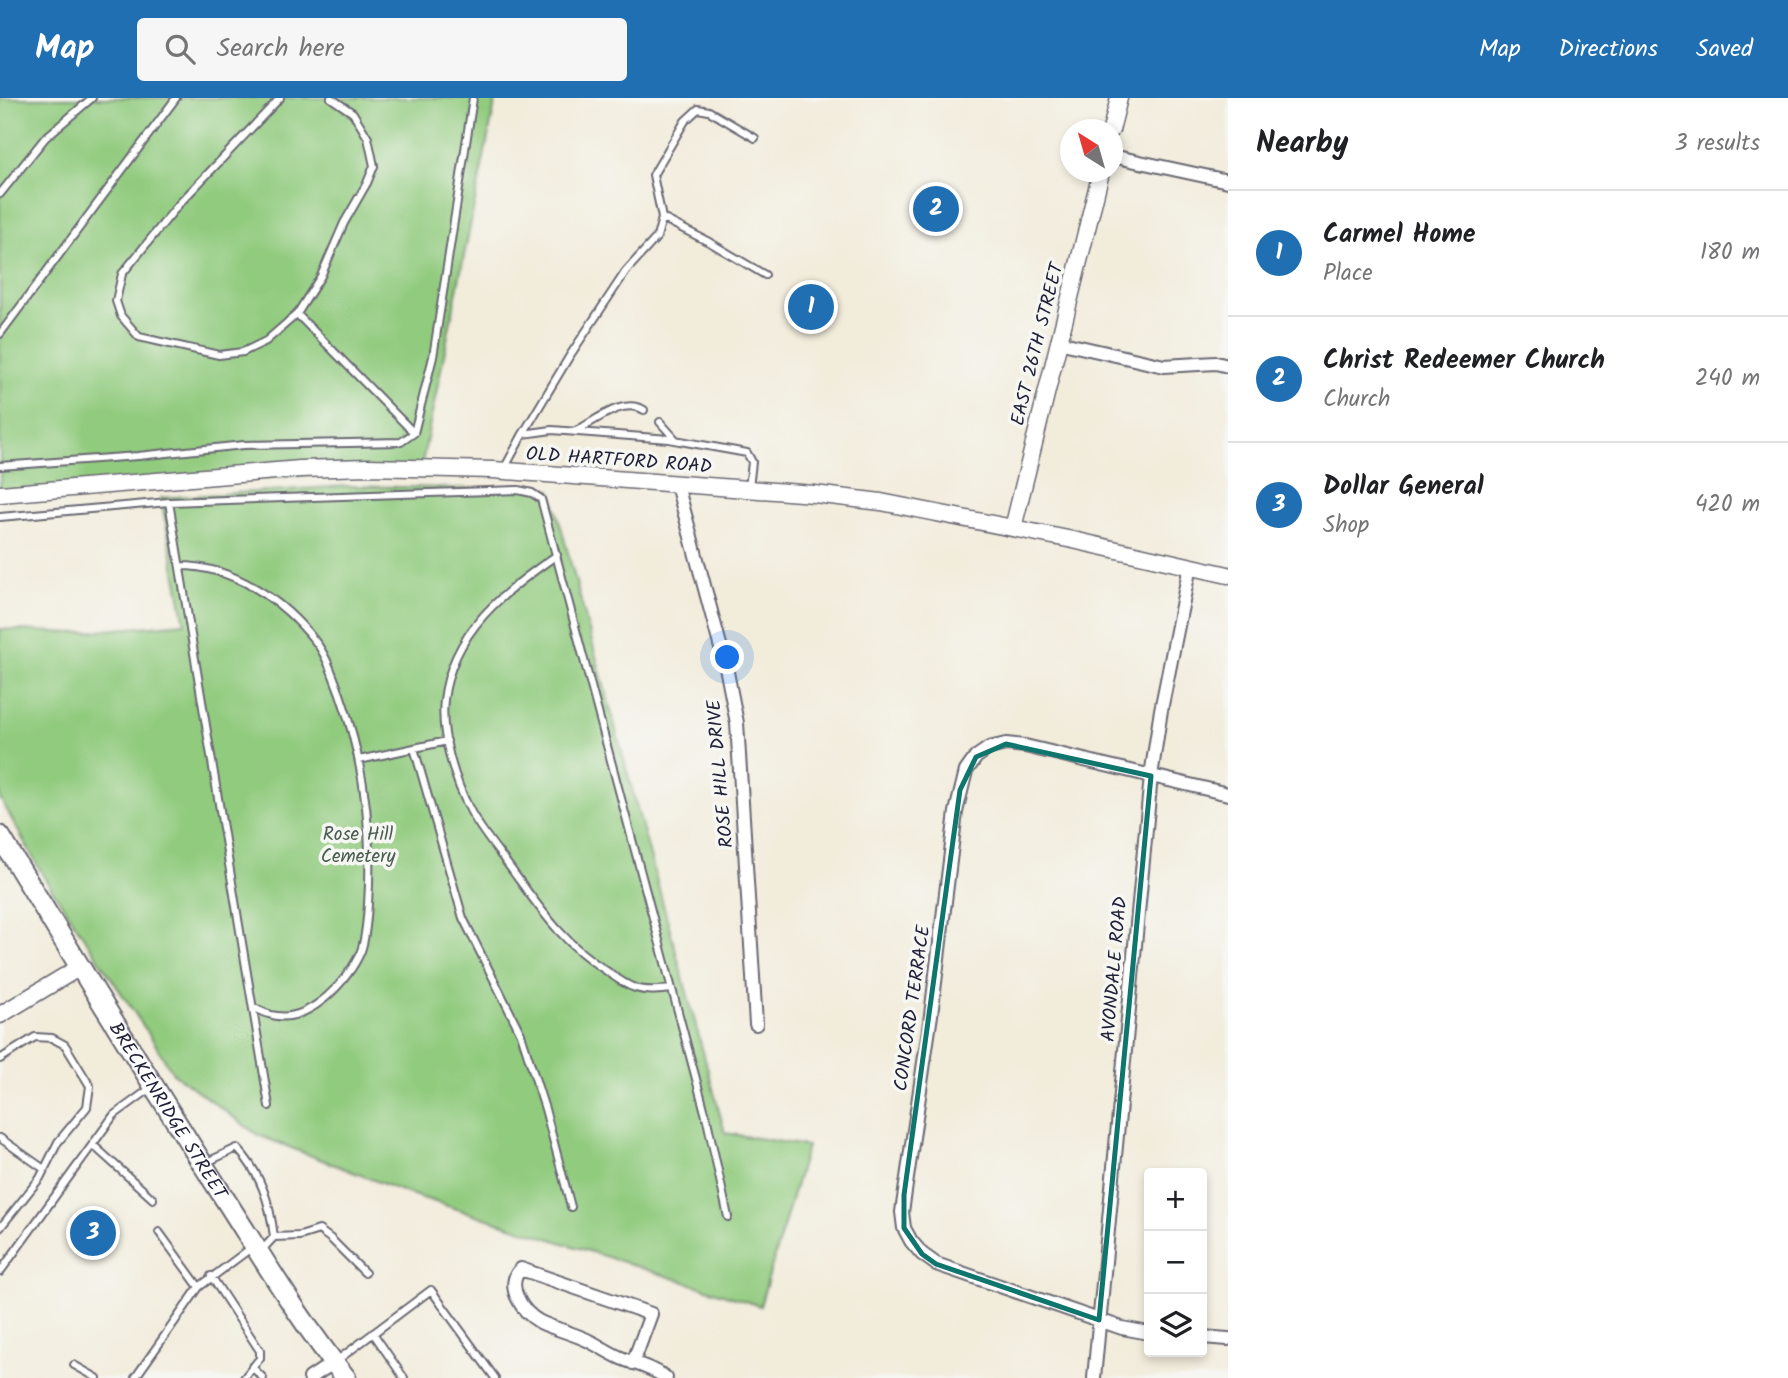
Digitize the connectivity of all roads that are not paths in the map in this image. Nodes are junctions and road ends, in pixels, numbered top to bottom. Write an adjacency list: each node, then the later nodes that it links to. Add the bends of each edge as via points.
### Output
1 (92, 98): 12 (lane, via 46,138)
2 (176, 98): 16 (lane)
3 (280, 98): 15 (lane, via 130,261 116,301 121,316 139,337 219,355 243,352 266,341)
4 (331, 98): 15 (lane, via 353,113 368,138 374,166 321,276)
5 (473, 98): 22 (lane, via 433,357)
6 (1119, 98): 7 (main road)
7 (1114, 119)
8 (755, 138): 13 (lane, via 698,109 685,121 653,175)
9 (1123, 158): 10 (street)
10 (1228, 181)
11 (1098, 182): 17 (main road, EAST 26TH STREET)
12 (0, 194)
13 (662, 218): 14 (lane); 23 (lane, via 657,237 626,271)
14 (765, 275)
15 (297, 314): 22 (lane)
16 (0, 334)
17 (1058, 342): 18 (street, via 1164,366); 32 (main road, EAST 26TH STREET)
18 (1228, 366)
19 (644, 410): 21 (lane, via 632,405 614,410)
20 (660, 422): 24 (lane)
21 (575, 432): 23 (lane); 24 (lane)
22 (414, 433): 25 (lane, via 401,442 244,445)
23 (523, 434): 26 (lane)
24 (676, 440): 28 (lane, via 747,453 752,462)
25 (0, 466)
26 (503, 471): 27 (main road, OLD HARTFORD ROAD); 29 (main road, OLD HARTFORD ROAD, via 300,469)
27 (677, 485): 28 (main road, OLD HARTFORD ROAD); 47 (street, ROSE HILL DRIVE, via 737,723)
28 (749, 490): 32 (main road, OLD HARTFORD ROAD, via 881,502)
29 (0, 494)
30 (169, 502): 31 (lane); 33 (lane, via 518,490 541,499); 34 (lane)
31 (0, 517)
32 (1013, 527): 35 (main road, OLD HARTFORD ROAD)
33 (557, 555): 37 (lane, via 496,600 475,625 454,662 444,697 442,723); 44 (lane)
34 (180, 566): 39 (lane, via 208,568 242,581 274,601 316,642 348,718); 45 (lane)
35 (1189, 566): 36 (main road, OLD HARTFORD ROAD); 40 (street, AVONDALE ROAD)
36 (1228, 575)
37 (447, 741): 38 (lane); 44 (lane, via 472,813 561,936 589,960 635,988)
38 (414, 748): 39 (lane); 56 (lane, via 463,918 521,1034 535,1075)
39 (359, 760): 45 (lane, via 369,825 370,873 362,949 342,982 310,1008 278,1017)
40 (1151, 776): 41 (street, CONCORD TERRACE); 66 (street, AVONDALE ROAD); 66 (street, CONCORD TERRACE, via 1006,744 989,748 966,771 956,812 904,1195 904,1228 922,1254 936,1264)
41 (1228, 794)
42 (0, 836): 43 (main road, BRECKENRIDGE STREET)
43 (80, 967): 46 (main road); 49 (main road, BRECKENRIDGE STREET)
44 (672, 989): 57 (lane)
45 (253, 1007): 50 (lane)
46 (0, 1015)
47 (756, 1024)
48 (0, 1059): 54 (lane, via 35,1037 52,1038 65,1045 90,1086 88,1107 58,1142)
49 (153, 1086): 52 (lane, via 114,1115); 53 (main road, BRECKENRIDGE STREET)
50 (269, 1106)
51 (0, 1138): 54 (lane)
52 (93, 1145): 55 (lane); 62 (lane)
53 (203, 1164): 60 (lane, via 237,1148 250,1161 270,1205); 61 (main road, BRECKENRIDGE STREET)
54 (44, 1170): 58 (lane)
55 (153, 1199)
56 (570, 1208)
57 (728, 1217)
58 (0, 1228)
59 (159, 1232): 65 (lane)
60 (274, 1237): 61 (lane); 63 (lane, via 319,1230)
61 (257, 1249): 64 (lane); 74 (main road, BRECKENRIDGE STREET)
62 (0, 1272)
63 (365, 1273)
64 (211, 1276): 65 (lane); 73 (lane, via 260,1351)
65 (199, 1287): 76 (lane)
66 (1099, 1320): 67 (street, CONCORD TERRACE); 83 (street, AVONDALE ROAD)
67 (1144, 1332)
68 (373, 1333): 74 (lane); 80 (lane); 81 (lane, via 431,1290)
69 (1207, 1337): 70 (street)
70 (1228, 1339)
71 (633, 1363): 71 (street, via 538,1321 521,1303 512,1286 514,1276 521,1269 651,1314); 82 (street)
72 (74, 1365): 75 (lane)
73 (252, 1367): 77 (lane); 78 (lane)
74 (339, 1370): 79 (street)
75 (97, 1378)
76 (135, 1378)
77 (243, 1378)
78 (263, 1378)
79 (310, 1378)
80 (404, 1378)
81 (495, 1378)
82 (666, 1378)
83 (1094, 1378)

